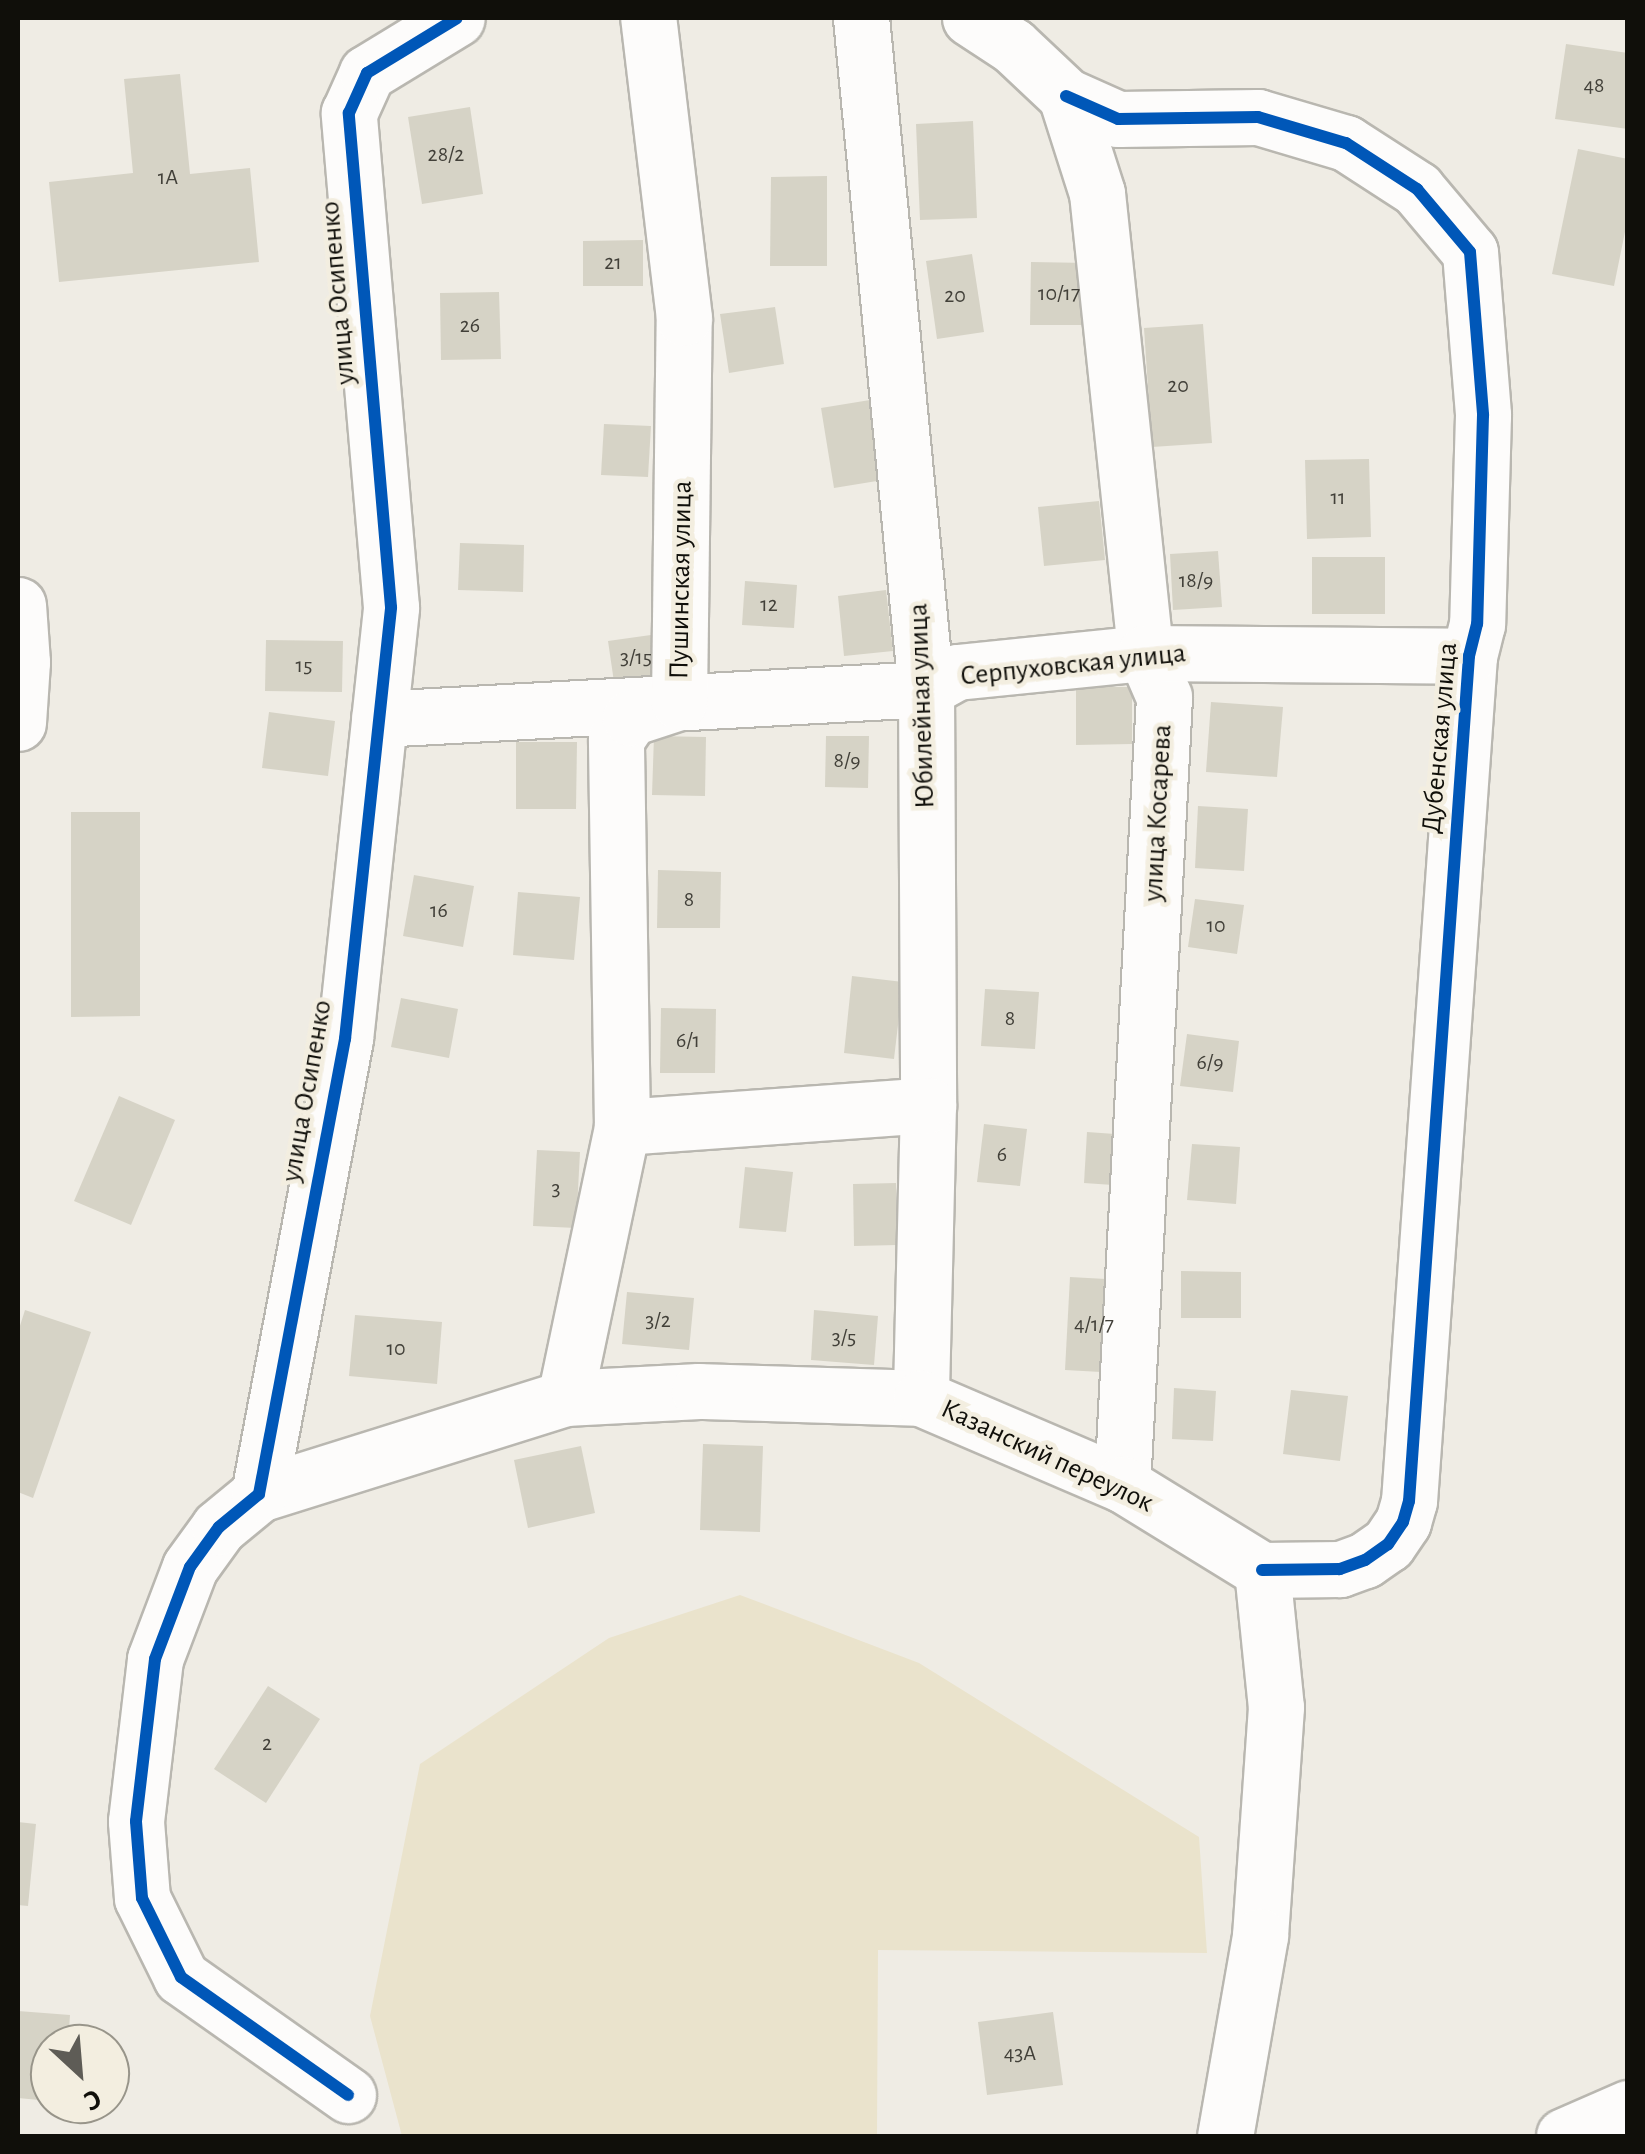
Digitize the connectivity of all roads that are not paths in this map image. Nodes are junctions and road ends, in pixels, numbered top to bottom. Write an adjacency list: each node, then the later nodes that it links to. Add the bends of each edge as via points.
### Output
1 (458, 18): 11 (street, улица Осипенко, via 366,74 349,113 391,606)
2 (648, 18): 10 (street, Пушинская улица, via 684,318)
3 (861, 18): 9 (street, Юбилейная улица)
4 (970, 18): 5 (street, улица Косарева, via 1013,46)
5 (1066, 96): 7 (street, улица Косарева, via 1097,194); 8 (street, Дубенская улица, via 1118,119 1258,117 1346,143 1417,189 1470,252 1484,415)
6 (18, 605): 12 (street)
7 (1145, 653): 8 (street, Серпуховская улица); 9 (street, Серпуховская улица, via 958,672); 17 (street, улица Косарева, via 1164,696)
8 (1470, 656): 19 (street, Дубенская улица, via 1408,1501 1388,1544 1365,1560 1340,1569)
9 (926, 688): 10 (street, Серпуховская улица); 13 (street, Юбилейная улица)
10 (679, 702): 11 (street, Серпуховская улица); 14 (street, Пушинская улица, via 630,718 616,739)
11 (379, 718): 18 (street, улица Осипенко, via 344,1039)
12 (18, 723)
13 (928, 1106): 14 (street); 16 (street, Юбилейная улица)
14 (622, 1127): 15 (street, Пушинская улица)
15 (564, 1398): 16 (street, Казанский переулок, via 698,1391); 18 (street, Казанский переулок)
16 (922, 1398): 17 (street, Казанский переулок)
17 (1122, 1484): 19 (street, Казанский переулок)
18 (259, 1494): 20 (street, via 218,1527 190,1567 154,1658 136,1821 142,1898 181,1977)
19 (1262, 1570): 22 (street, via 1276,1707 1260,1936)
20 (348, 2095)
21 (1628, 2108): 23 (street)
22 (1225, 2136)
23 (1564, 2136)

